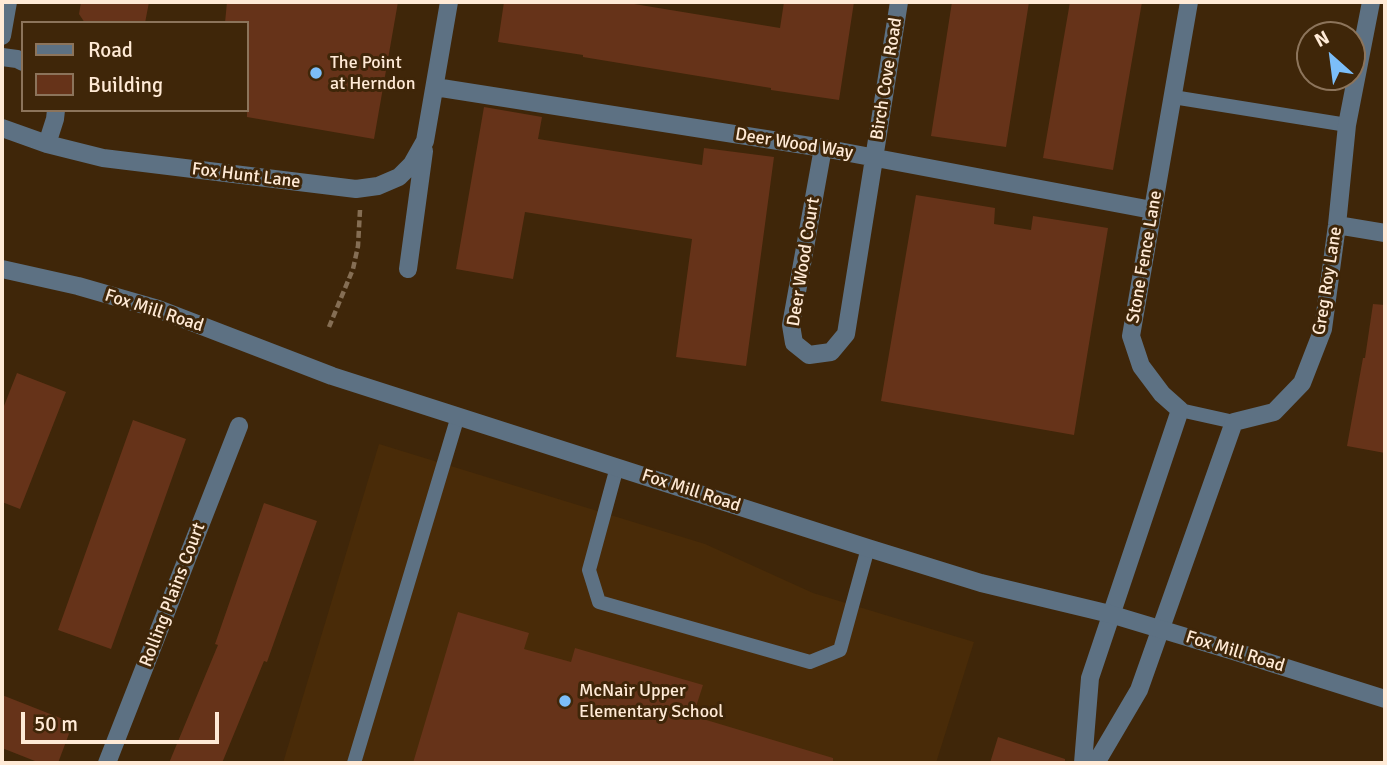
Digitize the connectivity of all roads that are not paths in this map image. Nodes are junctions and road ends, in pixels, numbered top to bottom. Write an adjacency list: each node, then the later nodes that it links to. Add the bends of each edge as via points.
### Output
1 (8, 2): 6 (street)
2 (449, 2): 9 (street, Fox Hunt Lane)
3 (900, 2): 17 (street, Birch Cove Road)
4 (1189, 2): 10 (street, Stone Fence Lane)
5 (1371, 2): 12 (street, Greg Roy Lane)
6 (2, 36)
7 (2, 57): 8 (street)
8 (21, 61)
9 (435, 87): 14 (street, Fox Hunt Lane); 16 (street, Deer Wood Way)
10 (1173, 97): 12 (lane); 18 (street, Stone Fence Lane)
11 (56, 112): 15 (street)
12 (1348, 125): 19 (street, Greg Roy Lane)
13 (2, 128): 15 (street, Fox Hunt Lane)
14 (425, 141): 15 (street, Fox Hunt Lane, via 399,177 356,190 103,158); 22 (street, Fox Hunt Lane)
15 (47, 144)
16 (823, 148): 17 (street, Deer Wood Way); 17 (street, Deer Wood Court, via 791,326 794,343 809,355 831,352 846,334)
17 (874, 156): 18 (street, Deer Wood Way)
18 (1152, 210): 23 (street, Stone Fence Lane, via 1131,336 1141,366)
19 (1338, 225): 20 (street); 25 (street, Greg Roy Lane, via 1323,329 1302,383 1274,412)
20 (1385, 233)
21 (2, 269): 24 (street, Fox Mill Road, via 158,309 332,376)
22 (408, 269)
23 (1180, 410): 25 (lane); 29 (street)
24 (458, 416): 27 (street, Fox Mill Road); 33 (lane)
25 (1234, 422): 30 (street)
26 (239, 426): 32 (street, Rolling Plains Court)
27 (617, 467): 28 (street, Fox Mill Road); 28 (lane, via 589,569 599,602 810,662 840,650)
28 (868, 548): 29 (street, Fox Mill Road, via 981,583)
29 (1110, 614): 30 (street, Fox Mill Road); 34 (street, via 1089,681)
30 (1160, 630): 31 (street, Fox Mill Road); 35 (street, via 1139,690)
31 (1385, 699)
32 (107, 763)
33 (354, 763)
34 (1083, 763)
35 (1096, 763)

